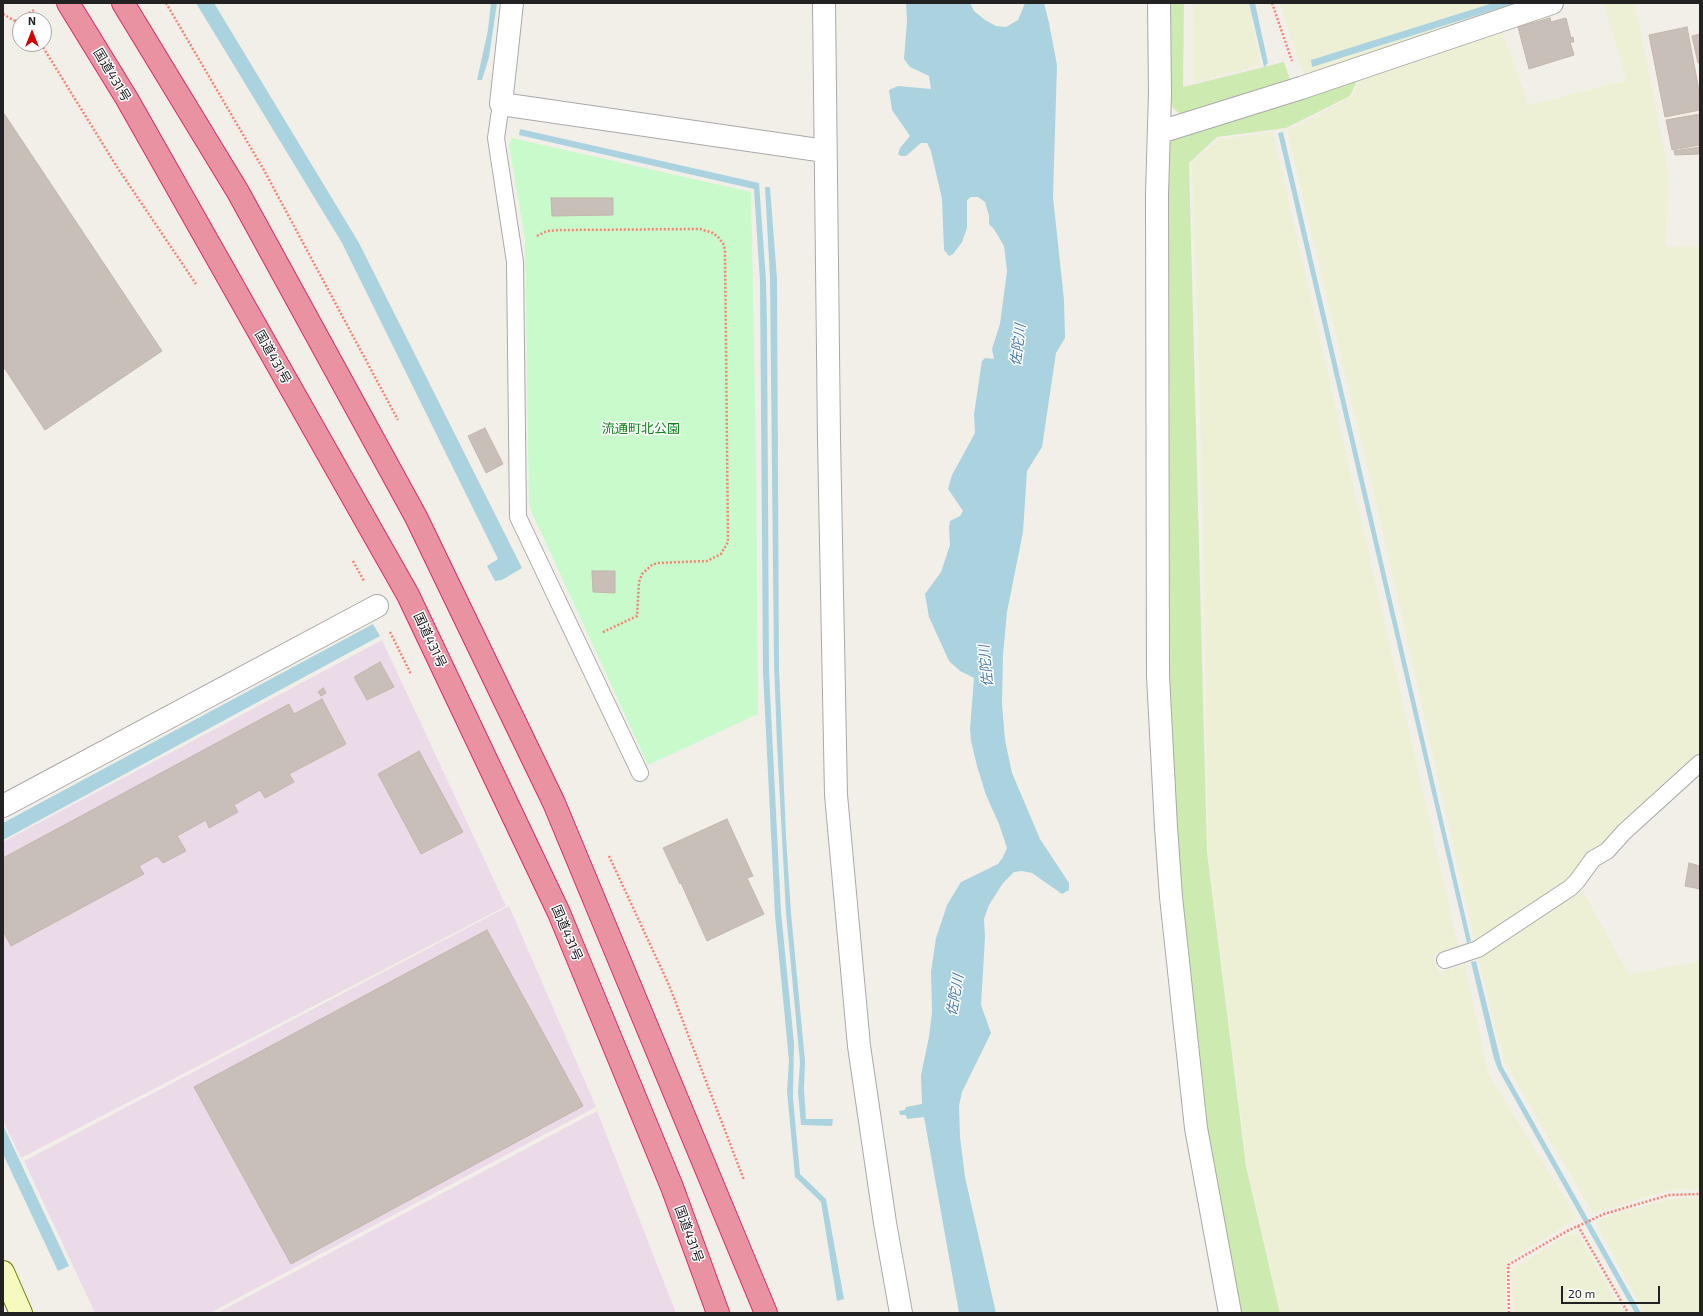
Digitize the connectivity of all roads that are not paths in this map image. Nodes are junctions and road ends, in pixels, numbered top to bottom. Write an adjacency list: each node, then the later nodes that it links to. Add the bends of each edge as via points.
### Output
1 (68, 3): 17 (highway, 国道431号, via 126,98 408,594 559,912 672,1187)
2 (123, 3): 18 (highway, via 238,192 416,517 554,803)
3 (512, 3): 7 (street)
4 (824, 3): 9 (street)
5 (1159, 3): 8 (street)
6 (1552, 3): 8 (street, via 1301,88)
7 (501, 104): 9 (street); 12 (lane, via 496,138 515,262 518,517)
8 (1160, 132): 20 (street, via 1157,194 1158,676 1165,819 1196,1128)
9 (825, 151): 19 (street, via 836,795 859,1046)
10 (377, 606): 13 (street)
11 (1700, 763): 14 (lane, via 1624,832 1607,851 1593,859 1570,888 1478,949)
12 (640, 772)
13 (3, 806)
14 (1445, 960)
15 (3, 1272): 16 (street)
16 (21, 1313)
17 (718, 1313)
18 (766, 1313)
19 (901, 1313)
20 (1230, 1313)

